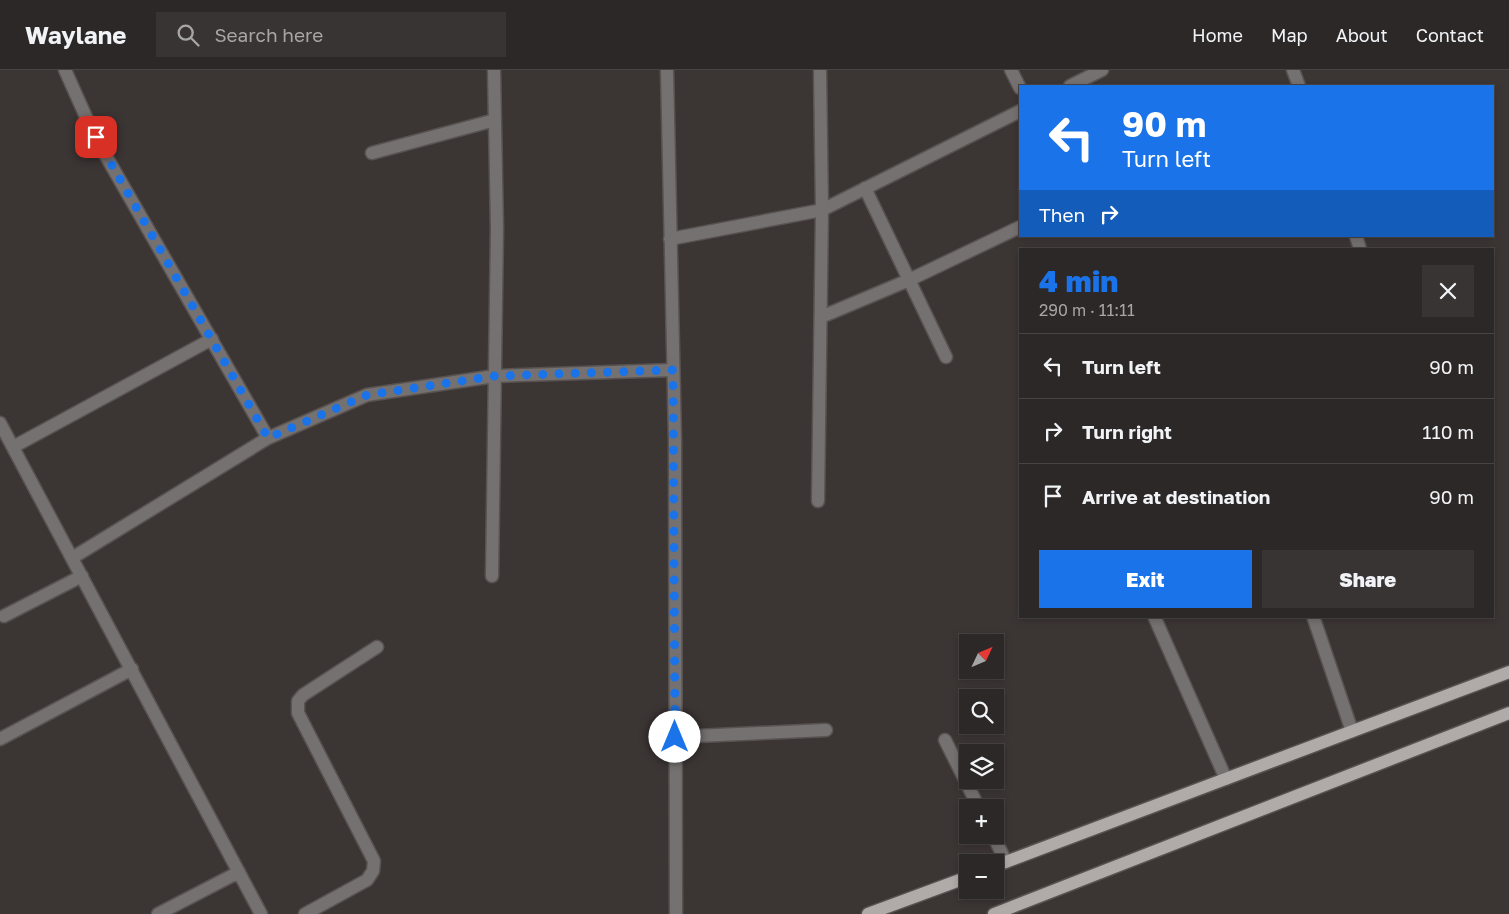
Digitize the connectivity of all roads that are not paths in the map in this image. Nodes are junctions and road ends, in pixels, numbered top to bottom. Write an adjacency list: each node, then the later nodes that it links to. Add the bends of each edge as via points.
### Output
1 (66, 70): 20 (street, via 96,137)
2 (494, 70): 12 (street)
3 (667, 70): 17 (street)
4 (820, 70): 15 (street)
5 (1011, 70): 10 (street)
6 (1102, 70): 8 (street)
7 (1293, 70): 9 (street)
8 (1072, 85)
9 (1299, 85)
10 (1019, 86)
11 (1019, 111): 14 (street)
12 (495, 120): 13 (street); 23 (street)
13 (372, 153)
14 (865, 188): 15 (street); 18 (street)
15 (822, 210): 17 (street); 19 (street)
16 (1019, 227): 18 (street)
17 (670, 239): 22 (street)
18 (909, 280): 19 (street); 21 (street)
19 (821, 317): 27 (street)
20 (212, 339): 25 (street); 26 (street)
21 (946, 357)
22 (673, 370): 23 (street); 40 (street)
23 (495, 376): 25 (street, via 367,395); 30 (street)
24 (0, 423): 26 (street)
25 (268, 438): 28 (street)
26 (13, 446): 28 (street)
27 (818, 500)
28 (72, 558): 29 (street)
29 (82, 576): 31 (street); 35 (street)
30 (492, 576)
31 (4, 616)
32 (1155, 618): 43 (street)
33 (1314, 618): 39 (street)
34 (377, 647): 50 (street, via 303,694 298,701 298,712 374,862 367,880)
35 (132, 669): 41 (street); 46 (street)
36 (1509, 672): 39 (main road)
37 (1509, 712): 53 (main road)
38 (826, 730): 40 (street)
39 (1352, 732): 43 (main road)
40 (675, 737): 51 (street)
41 (0, 739)
42 (945, 740): 44 (street)
43 (1226, 779): 45 (main road)
44 (974, 799)
45 (1004, 863)
46 (239, 872): 48 (street); 49 (street)
47 (959, 880): 52 (main road)
48 (158, 914)
49 (261, 914)
50 (305, 914)
51 (676, 914)
52 (868, 914)
53 (994, 914)

